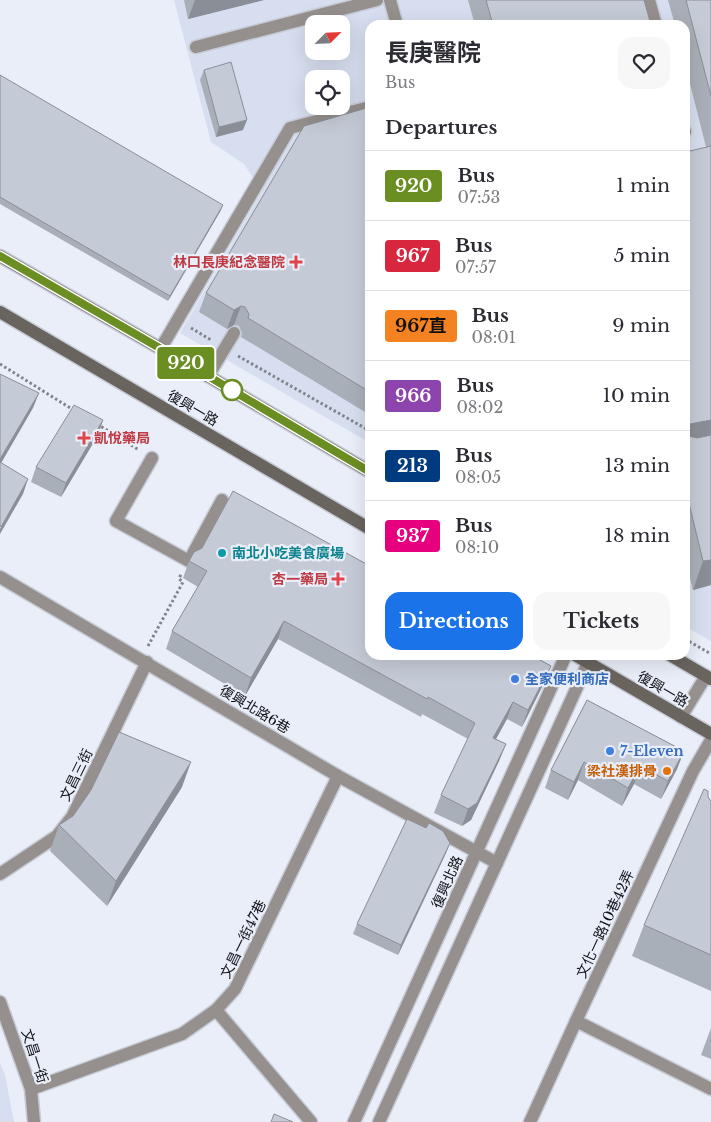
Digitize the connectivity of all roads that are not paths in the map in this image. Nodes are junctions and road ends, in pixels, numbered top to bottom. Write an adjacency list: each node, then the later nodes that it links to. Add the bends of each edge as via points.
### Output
1 (377, 0): 6 (street)
2 (390, 0): 4 (street)
3 (650, 0): 5 (street)
4 (396, 20)
5 (655, 20)
6 (196, 47)
7 (365, 108): 11 (street, via 290,128)
8 (0, 256): 11 (main road)
9 (0, 312): 16 (main road, 復興一路)
10 (234, 333): 12 (street)
11 (161, 348): 12 (main road)
12 (208, 376): 14 (main road)
13 (152, 458): 15 (street, via 116,521 189,561)
14 (365, 469)
15 (222, 500)
16 (365, 526)
17 (0, 577): 21 (street, 復興北路6巷)
18 (564, 660): 28 (street, 復興北路)
19 (583, 660): 22 (main road, 復興一路)
20 (679, 660): 23 (main road)
21 (143, 661): 27 (street, 復興北路6巷); 30 (street, 文昌三街, via 72,818 57,836)
22 (588, 663): 24 (main road, 復興一路); 29 (street)
23 (709, 677): 24 (street)
24 (681, 717): 25 (main road, 復興一路)
25 (711, 734)
26 (711, 740): 33 (street, 文化一路10巷42弄, via 693,771)
27 (338, 776): 28 (street, 復興北路6巷); 32 (street, 文昌一街47巷, via 235,989)
28 (477, 852): 29 (street, 復興北路6巷); 34 (street, 復興北路)
29 (497, 863): 35 (street)
30 (0, 874)
31 (0, 1002): 36 (street, 文昌一街)
32 (216, 1010): 36 (street, 文昌一街47巷, via 182,1034); 39 (street)
33 (576, 1021): 37 (street); 42 (street, 文化一路10巷42弄)
34 (386, 1051): 35 (street); 40 (street, 復興北路)
35 (407, 1060): 41 (street)
36 (31, 1088): 38 (street, 文昌一街)
37 (711, 1089)
38 (34, 1122)
39 (311, 1122)
40 (354, 1122)
41 (379, 1122)
42 (530, 1122)

